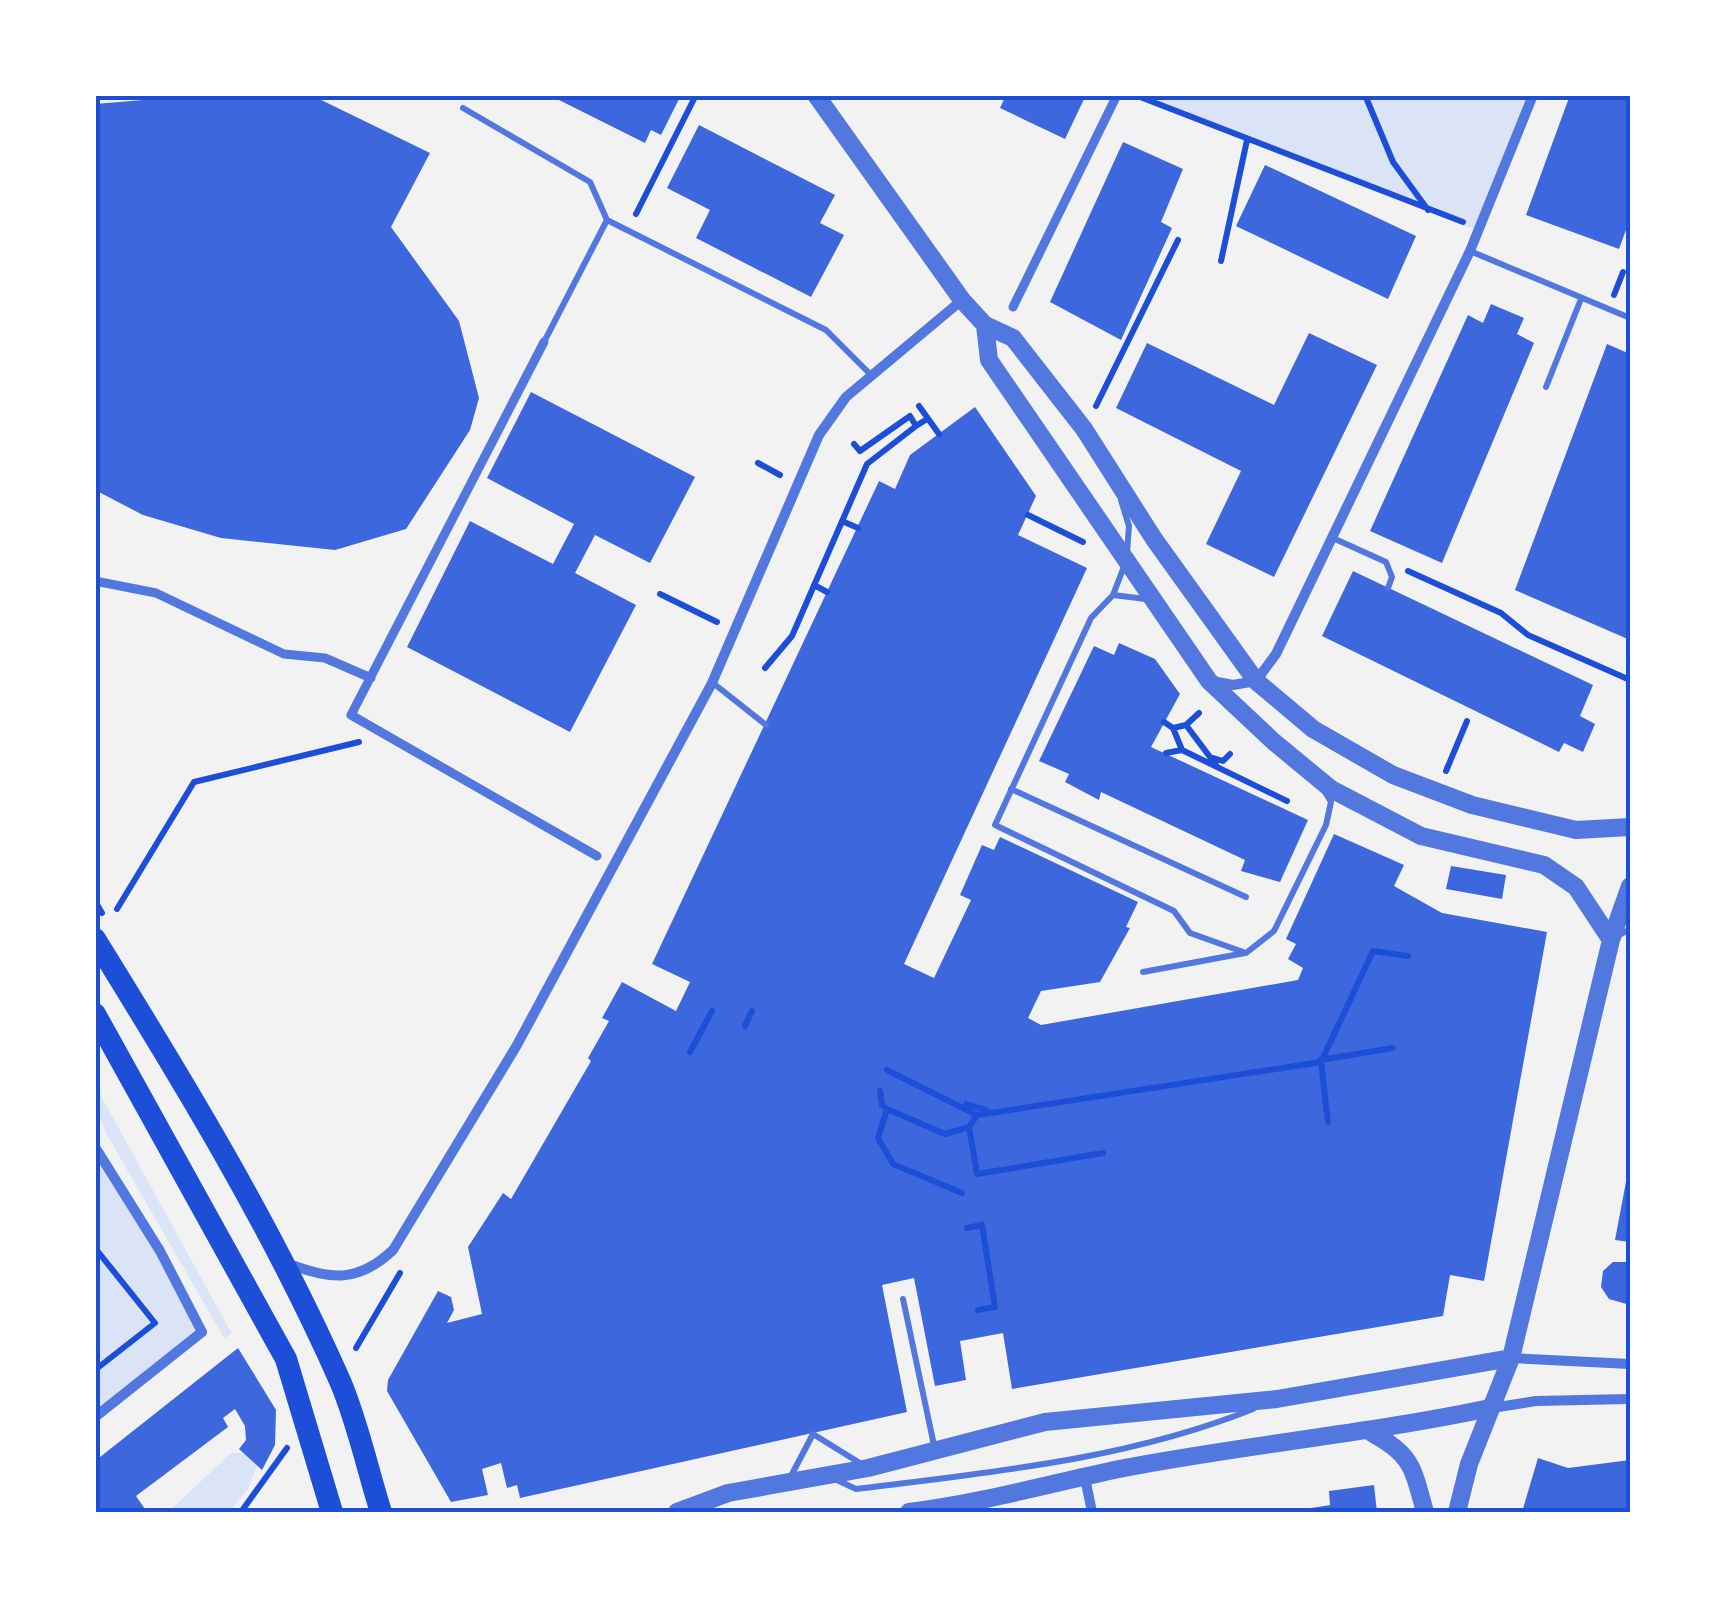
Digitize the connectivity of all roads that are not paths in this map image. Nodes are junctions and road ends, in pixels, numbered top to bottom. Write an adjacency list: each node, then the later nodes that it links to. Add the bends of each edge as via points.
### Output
1 (816, 95): 8 (street)
2 (1117, 95): 9 (street)
3 (1533, 95): 6 (street)
4 (463, 108): 5 (lane, via 590,182)
5 (607, 220): 12 (lane); 13 (lane, via 826,330)
6 (1470, 251): 7 (lane); 16 (street)
7 (1580, 299): 10 (lane); 14 (lane)
8 (962, 300): 11 (street); 13 (street)
9 (1013, 307)
10 (1630, 318)
11 (984, 325): 15 (street, via 1013,338); 17 (street, via 989,360)
12 (544, 342): 22 (street)
13 (870, 375): 25 (street, via 820,435)
14 (1546, 387)
15 (1114, 477): 17 (lane, via 1129,526); 24 (street)
16 (1335, 539): 19 (lane, via 1386,562); 24 (street)
17 (1126, 561): 20 (lane); 21 (street)
18 (95, 581): 22 (street, via 156,592 284,654 325,658)
19 (1388, 588)
20 (1113, 595): 21 (lane); 28 (lane, via 1091,618)
21 (1154, 601): 23 (street)
22 (371, 678): 30 (street, via 352,715)
23 (1209, 680): 24 (street); 27 (street)
24 (1256, 681): 29 (street, via 1326,738 1393,775 1472,806 1576,830)
25 (712, 683): 26 (lane); 40 (street, via 526,1029 393,1250 376,1266 338,1279)
26 (766, 725)
27 (1314, 774): 35 (street, via 1421,836 1544,865 1576,887); 36 (lane, via 1331,802 1326,825 1274,931)
28 (1011, 789): 32 (lane); 36 (lane, via 995,825 1174,911 1190,934)
29 (1630, 827)
30 (597, 856)
31 (1630, 886): 35 (street)
32 (1246, 897)
33 (1630, 929): 35 (lane)
34 (95, 939): 40 (highway)
35 (1611, 940): 42 (street)
36 (1246, 953): 37 (lane)
37 (1144, 972)
38 (95, 1014): 54 (highway, via 286,1359)
39 (95, 1147): 47 (street, via 202,1332)
40 (282, 1261): 55 (highway, via 340,1382)
41 (904, 1299): 49 (lane)
42 (1510, 1358): 43 (street); 45 (street); 46 (street)
43 (1630, 1364)
44 (1630, 1398): 46 (street)
45 (1278, 1399): 49 (street, via 1045,1422); 51 (lane, via 1199,1430 1095,1457 856,1488)
46 (1490, 1408): 48 (street); 60 (street)
47 (95, 1417)
48 (1372, 1433): 52 (street); 59 (street, via 1401,1449)
49 (935, 1452): 50 (street)
50 (868, 1468): 51 (street); 53 (lane, via 813,1434)
51 (827, 1476): 53 (street)
52 (1085, 1478): 57 (street, via 989,1502); 58 (street)
53 (788, 1482): 56 (street, via 728,1493)
54 (332, 1512)
55 (381, 1512)
56 (677, 1512)
57 (909, 1512)
58 (1092, 1512)
59 (1425, 1512)
60 (1458, 1512)

